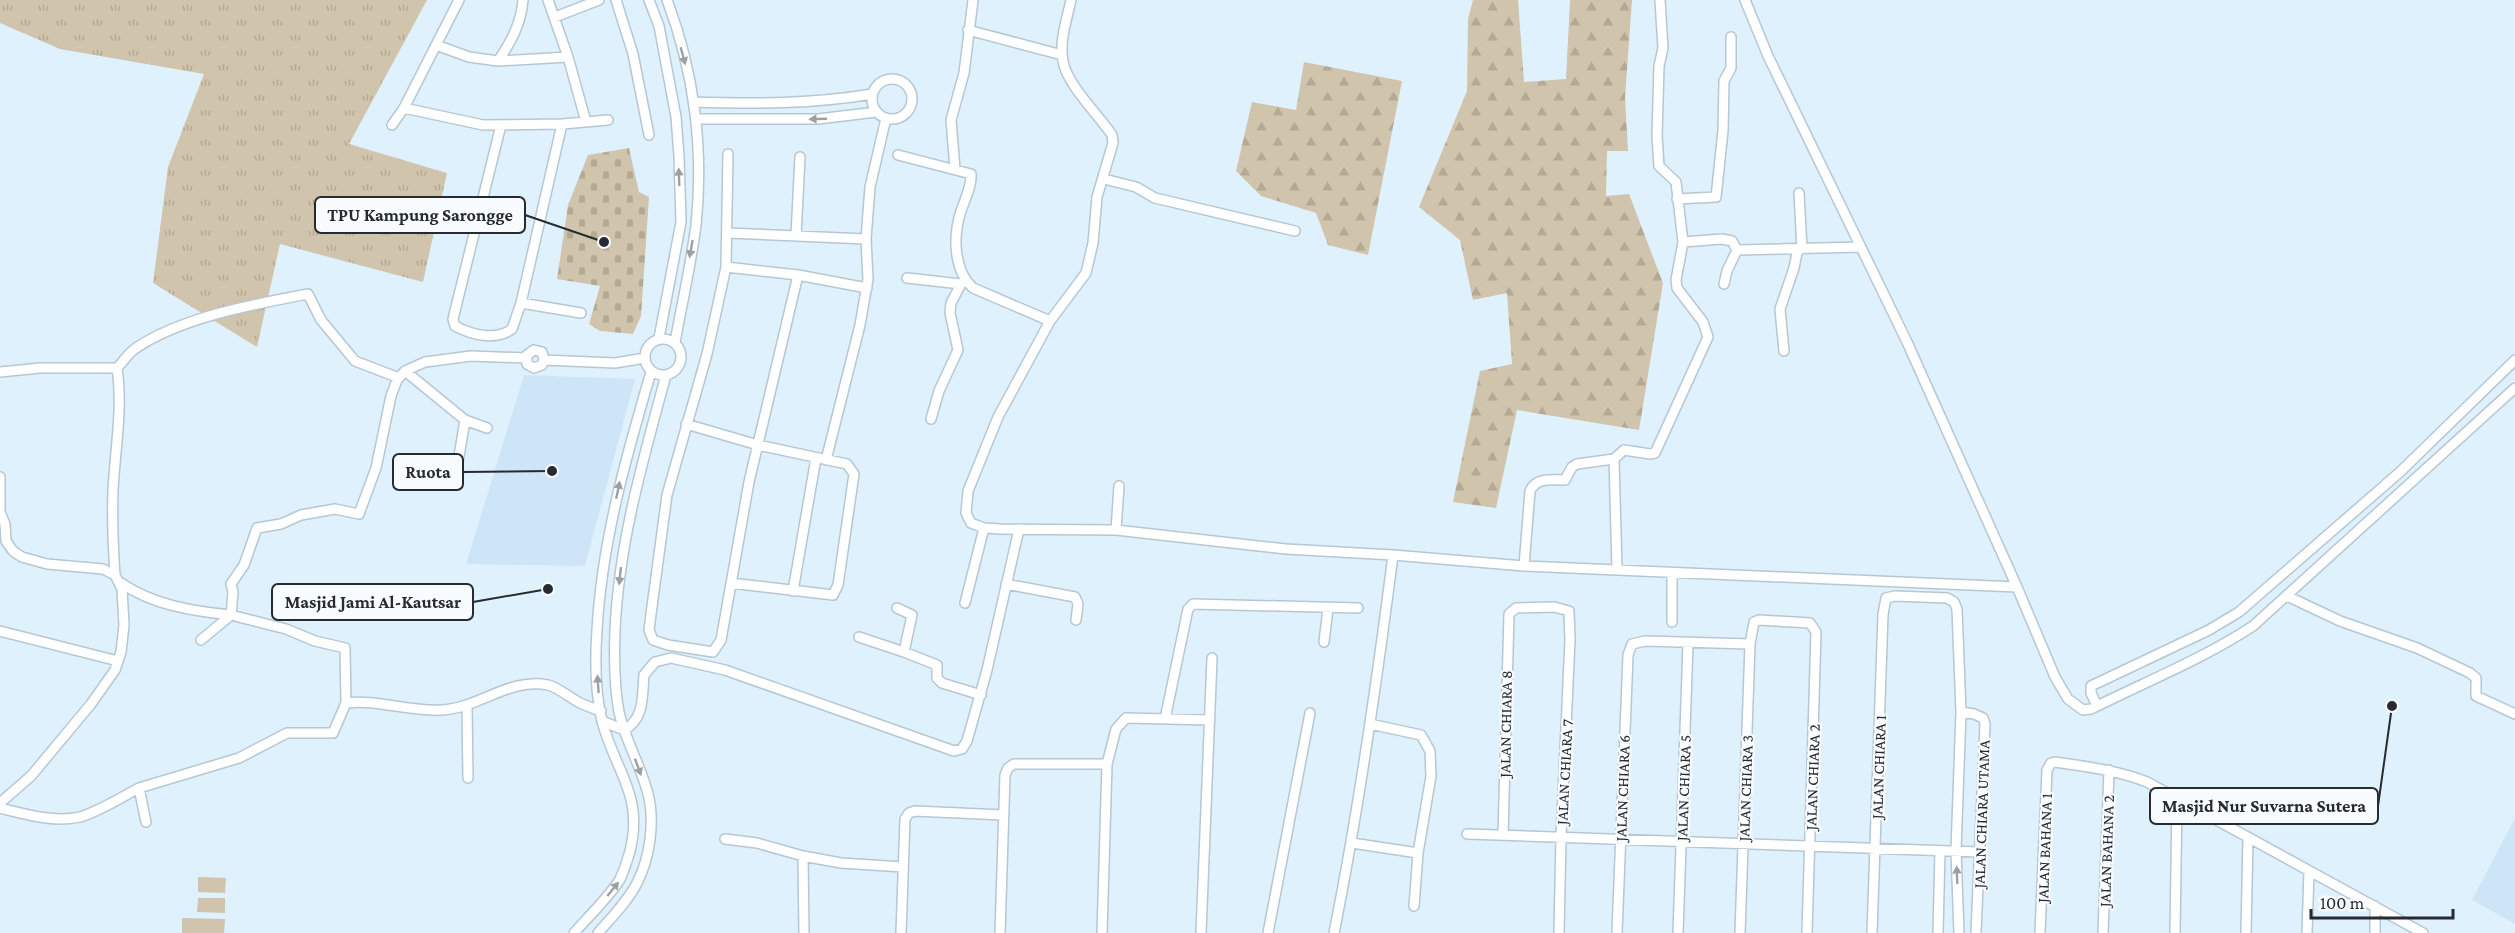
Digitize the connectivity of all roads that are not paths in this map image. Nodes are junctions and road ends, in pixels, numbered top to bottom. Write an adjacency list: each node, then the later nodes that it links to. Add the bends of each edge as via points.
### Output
1 (459, 0): 15 (street)
2 (522, 0): 18 (street, via 522,13 512,41)
3 (548, 0): 12 (street)
4 (599, 0): 12 (street)
5 (616, 0): 32 (street, via 633,54)
6 (649, 0): 36 (street, via 659,26)
7 (666, 0): 20 (street, one-way to 20)
8 (973, 0): 13 (street)
9 (1071, 0): 16 (street)
10 (1660, 0): 41 (street, via 1663,48 1657,101 1659,165 1676,182)
11 (1745, 0): 47 (street)
12 (555, 17): 17 (street)
13 (968, 30): 16 (street); 38 (street, via 964,73 951,120)
14 (1731, 37): 41 (street, via 1716,198)
15 (436, 45): 18 (street); 22 (street)
16 (1062, 55): 39 (street, via 1068,73 1112,135)
17 (568, 57): 18 (street); 28 (street)
18 (498, 62)
19 (872, 94): 21 (street); 23 (street); 24 (street, via 884,80 896,79 907,86 912,97 909,110 899,118)
20 (694, 102): 21 (street); 25 (street)
21 (780, 104): 26 (street)
22 (404, 108): 30 (street); 31 (street, via 483,125)
23 (876, 112): 24 (street); 26 (street, one-way to 26)
24 (886, 118): 45 (street, via 870,187)
25 (697, 119): 26 (street); 33 (street)
26 (780, 119)
27 (608, 120): 28 (street)
28 (586, 122): 29 (street)
29 (562, 124): 31 (street); 56 (street)
30 (392, 125)
31 (501, 125): 56 (street, via 457,301 455,326 475,333 504,335 512,329)
32 (650, 135)
33 (698, 154): 36 (street); 60 (street, one-way to 60, via 696,225)
34 (728, 154): 43 (street)
35 (898, 154): 38 (street)
36 (679, 156): 59 (street, one-way to 36, via 681,222)
37 (800, 157): 44 (street)
38 (955, 169): 53 (street, via 972,176 956,236)
39 (1104, 179): 42 (street, via 1136,187 1155,198); 58 (street, via 1097,197 1086,273)
40 (1799, 193): 48 (street)
41 (1677, 199): 46 (street)
42 (1295, 231)
43 (728, 233): 44 (street); 50 (street)
44 (796, 236): 45 (street)
45 (866, 239): 55 (street)
46 (1683, 242): 49 (street, via 1722,239 1732,241); 76 (street, via 1677,288 1703,322 1708,338 1655,453 1624,450)
47 (1860, 247): 48 (street); 91 (street)
48 (1800, 249): 49 (street); 61 (street, via 1780,309)
49 (1737, 250): 54 (street)
50 (726, 267): 51 (street); 72 (street, via 707,354)
51 (798, 275): 55 (street); 74 (street)
52 (907, 278): 53 (street)
53 (963, 282): 58 (street); 70 (street, via 950,313 958,350)
54 (1724, 284)
55 (867, 288): 75 (street)
56 (521, 303): 57 (street)
57 (581, 313)
58 (1050, 321): 81 (street, via 998,417 968,491 966,513 971,523)
59 (659, 338): 60 (street); 62 (street, via 647,346)
60 (675, 342): 68 (street, via 681,360)
61 (1784, 351)
62 (645, 358): 66 (street); 67 (street, via 615,363 544,360 534,368 527,364 527,358 471,356 425,362)
63 (2515, 360): 115 (street, via 2400,472 2239,612 2091,686)
64 (117, 368): 65 (street); 67 (street, via 136,347 178,328 308,294 321,320 355,360); 88 (street, via 113,525)
65 (0, 372)
66 (651, 372): 68 (street); 119 (street, one-way to 66, via 597,684 602,573 618,485)
67 (402, 374): 71 (street); 100 (street, via 391,396 376,468 359,514 335,509 257,528 245,562 231,584)
68 (666, 375): 123 (street, one-way to 123, via 634,492 620,573 615,684)
69 (2515, 388): 93 (street)
70 (931, 419)
71 (465, 420): 73 (street); 78 (street)
72 (686, 424): 74 (street); 89 (street, via 667,495 649,630 653,640 713,652 722,640)
73 (487, 428)
74 (758, 445): 75 (street); 89 (street)
75 (821, 459): 92 (street); 92 (street, via 847,464 854,474 838,585 832,595)
76 (1614, 459): 85 (street, via 1576,464 1565,480 1533,484); 86 (street)
77 (0, 477): 80 (street)
78 (455, 480)
79 (1119, 486): 83 (street)
80 (0, 512): 88 (street, via 8,545 22,557 54,566 103,569)
81 (984, 528): 82 (street); 95 (street)
82 (1019, 529): 83 (street); 90 (street)
83 (1116, 530): 84 (street, via 1286,549)
84 (1393, 555): 85 (street); 122 (street)
85 (1524, 566): 86 (street)
86 (1617, 569): 87 (street)
87 (1672, 573): 91 (street); 102 (street)
88 (118, 579): 100 (street, via 134,592 181,609); 111 (street, via 124,625)
89 (731, 583): 92 (street)
90 (1006, 584): 101 (street, via 1075,597); 112 (street)
91 (2017, 587): 115 (street, via 2062,690 2072,705 2083,710)
92 (794, 591)
93 (2287, 596): 115 (street, via 2236,637); 118 (street, via 2469,673 2476,678 2476,696)
94 (1885, 601): 116 (street, JALAN CHIARA UTAMA, via 1895,596 1947,598 1954,602); 143 (street, JALAN CHIARA 1)
95 (965, 603)
96 (897, 608): 109 (street, via 912,615 913,620)
97 (1329, 608): 98 (street); 106 (street); 120 (street, via 1193,604 1188,609)
98 (1359, 608)
99 (1509, 614): 134 (street, JALAN CHIARA 8); 135 (street, JALAN CHIARA 7, via 1516,608 1554,607 1569,611)
100 (231, 615): 105 (street); 113 (street, via 345,648)
101 (1076, 620)
102 (1672, 622)
103 (0, 631): 111 (street)
104 (859, 638): 109 (street)
105 (201, 640)
106 (1324, 642)
107 (1688, 644): 108 (street); 138 (street, JALAN CHIARA 6, via 1645,641 1632,644 1628,655); 139 (street, JALAN CHIARA 5)
108 (1750, 644): 141 (street, JALAN CHIARA 3); 142 (street, JALAN CHIARA 2, via 1754,622 1759,620 1810,623 1816,632)
109 (904, 652): 112 (street, via 938,665 937,678 942,684)
110 (1212, 658): 121 (street)
111 (118, 661): 129 (street, via 104,687 52,752)
112 (981, 695): 123 (street, via 967,741 962,749 954,751 752,678 671,658 655,662 646,672 640,711)
113 (346, 703): 114 (street, via 359,701 424,710); 127 (street, via 333,734 286,733 239,758)
114 (467, 706): 119 (street, via 515,686 549,685); 126 (street)
115 (2094, 707)
116 (1961, 712): 145 (street, JALAN CHIARA UTAMA); 146 (street, JALAN CHIARA UTAMA, via 1983,718 1985,724)
117 (1310, 713): 161 (street)
118 (2515, 714)
119 (602, 716): 123 (street); 154 (street, one-way to 119, via 620,880 632,842 633,799)
120 (1165, 719): 121 (street); 124 (street, via 1126,718 1116,729)
121 (1210, 720): 160 (street)
122 (1370, 724): 140 (street); 147 (street, via 1421,735 1430,751 1431,776)
123 (624, 730): 153 (street, one-way to 153, via 648,794 649,840 637,884)
124 (1107, 764): 131 (street, via 1014,764 1005,775); 159 (street)
125 (2109, 770): 128 (street, via 2147,782); 172 (street, JALAN BAHANA 1, via 2051,763 2047,770); 173 (street, JALAN BAHANA 2)
126 (468, 778)
127 (140, 788): 130 (street, via 74,818); 132 (street)
128 (2177, 799): 136 (street); 174 (street)
129 (0, 802)
130 (0, 808)
131 (1003, 815): 149 (street, via 909,813 905,819); 158 (street)
132 (146, 822)
133 (1467, 834): 134 (street)
134 (1503, 836): 135 (street)
135 (1561, 837): 138 (street); 163 (street, JALAN CHIARA 7)
136 (2248, 838): 150 (street); 175 (street)
137 (725, 839): 148 (street)
138 (1620, 840): 139 (street); 164 (street, JALAN CHIARA 6)
139 (1681, 842): 141 (street); 165 (street, JALAN CHIARA 5)
140 (1352, 843): 147 (street); 162 (street)
141 (1743, 844): 142 (street); 166 (street, JALAN CHIARA 3)
142 (1810, 846): 143 (street); 167 (street, JALAN CHIARA 2)
143 (1875, 848): 144 (street); 168 (street, JALAN CHIARA 1)
144 (1940, 851): 145 (street); 169 (street)
145 (1956, 851): 146 (street); 170 (street, JALAN CHIARA UTAMA, one-way to 145)
146 (1979, 852): 171 (street, JALAN CHIARA UTAMA)
147 (1418, 854): 151 (street)
148 (803, 856): 149 (street, via 864,866); 156 (street)
149 (903, 867): 157 (street)
150 (2309, 871): 152 (street); 176 (street)
151 (1414, 906)
152 (2374, 906): 177 (street); 178 (street)
153 (600, 930): 155 (street)
154 (574, 933)
155 (613, 933)
156 (804, 933)
157 (901, 933)
158 (1000, 933)
159 (1102, 933)
160 (1202, 933)
161 (1268, 933)
162 (1334, 933)
163 (1559, 933)
164 (1617, 933)
165 (1678, 933)
166 (1740, 933)
167 (1807, 933)
168 (1872, 933)
169 (1938, 933)
170 (1959, 933)
171 (1976, 933)
172 (2040, 933)
173 (2103, 933)
174 (2175, 933)
175 (2246, 933)
176 (2307, 933)
177 (2375, 933)
178 (2423, 933)

